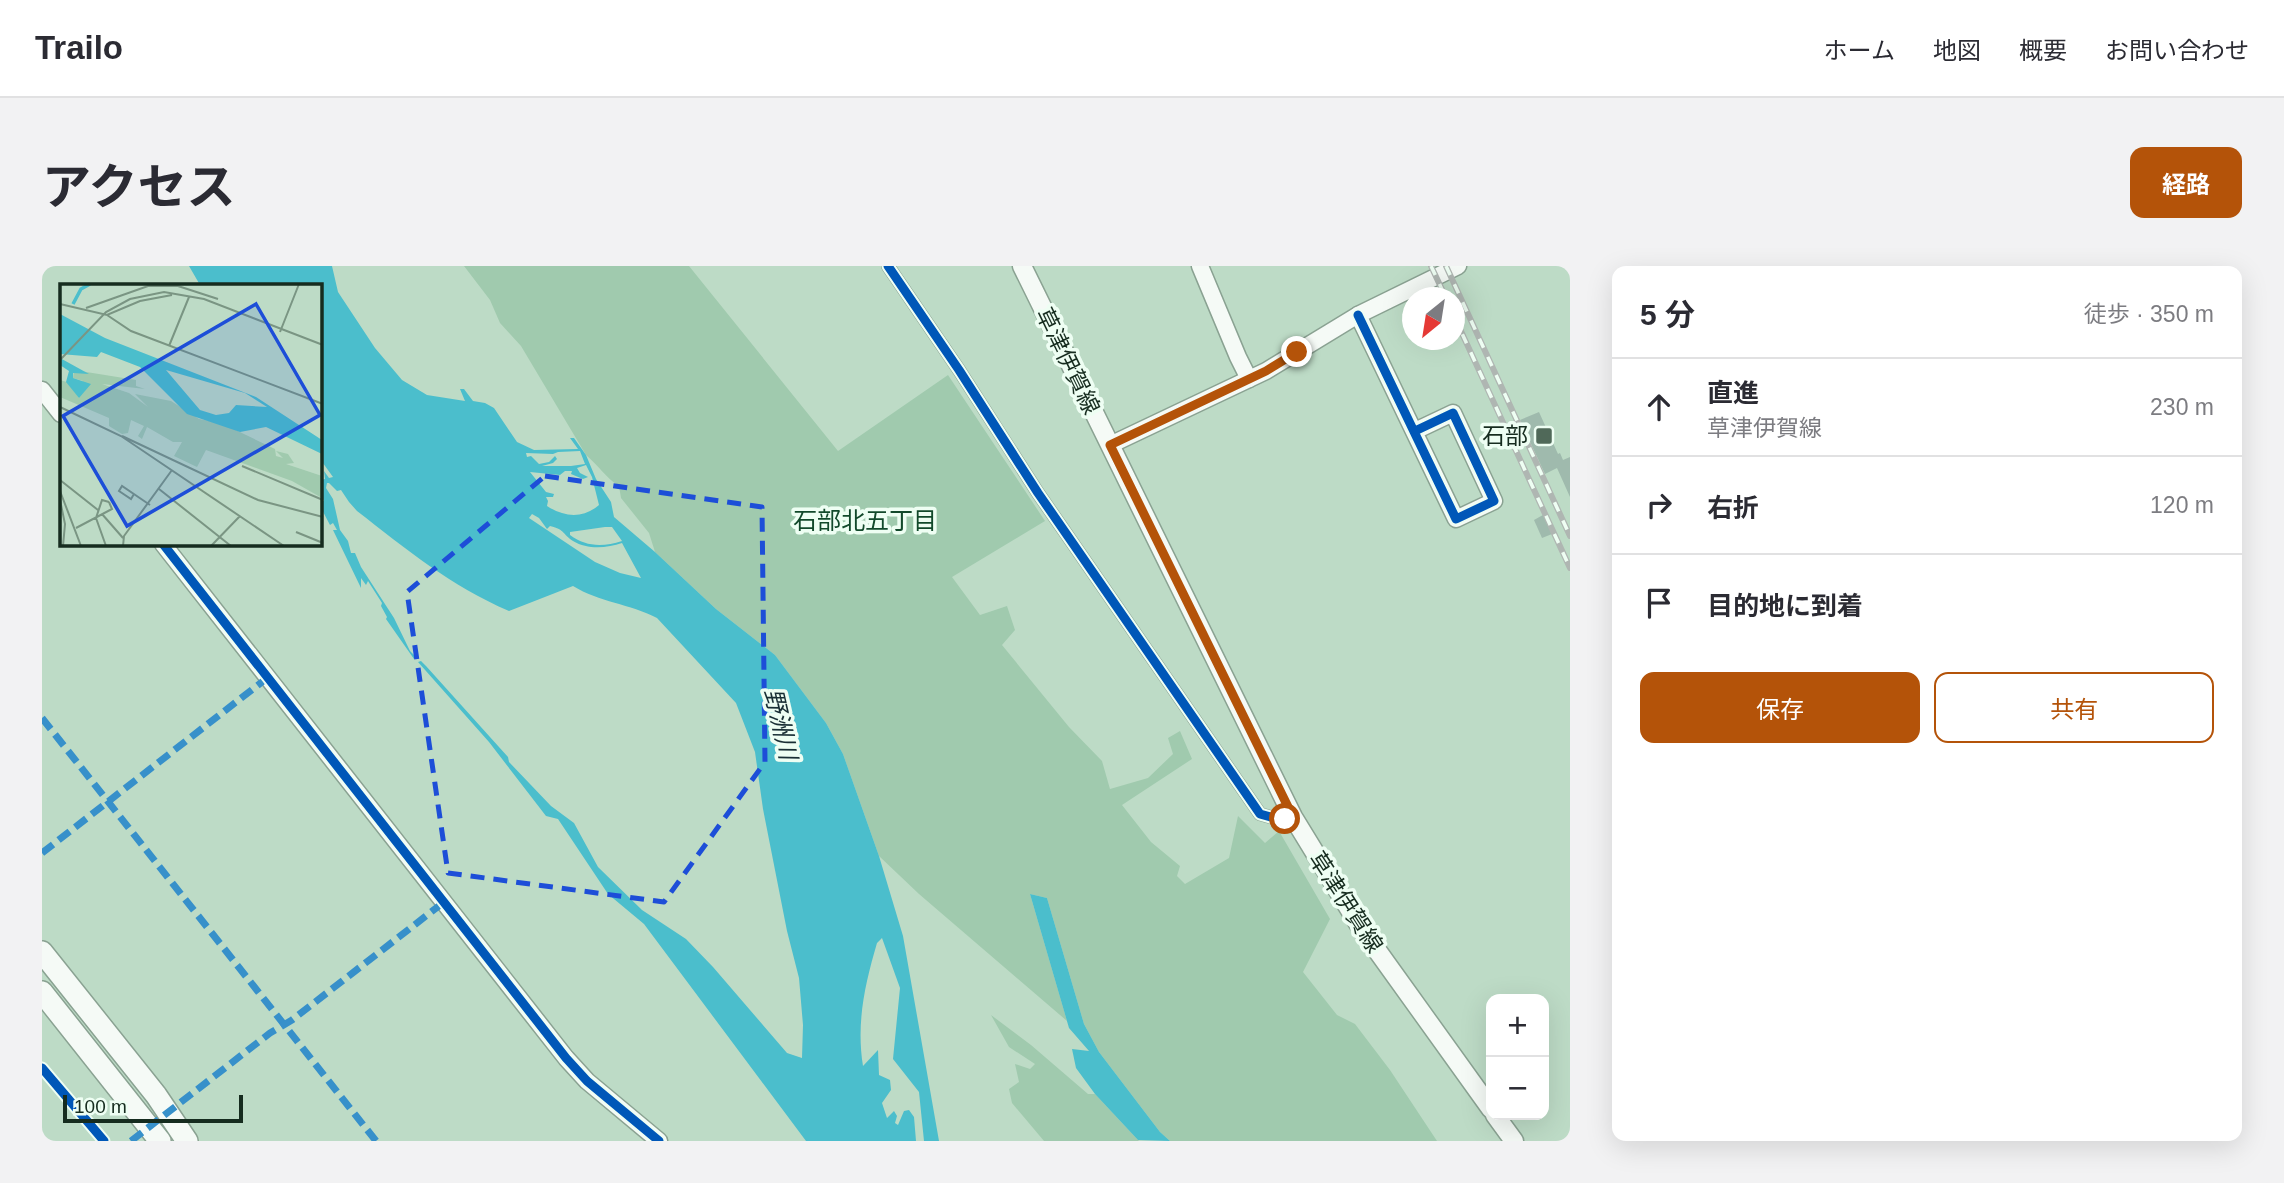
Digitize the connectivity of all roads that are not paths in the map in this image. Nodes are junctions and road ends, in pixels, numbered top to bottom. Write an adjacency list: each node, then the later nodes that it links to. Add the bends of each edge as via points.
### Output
1 (888, 266): 12 (street, via 1038,494 1260,814 1281,820)
2 (1022, 266): 10 (main road, 草津伊賀線)
3 (1200, 266): 6 (street)
4 (1458, 266): 5 (street)
5 (1358, 315): 6 (street); 9 (street)
6 (1249, 379): 10 (street)
7 (42, 390): 8 (street)
8 (60, 413)
9 (1415, 431): 9 (street, via 1453,413 1494,501 1456,519)
10 (1110, 445): 12 (main road, 草津伊賀線)
11 (165, 546): 21 (street, via 566,1058)
12 (1293, 817): 16 (main road, 草津伊賀線, via 1361,928)
13 (42, 952): 15 (highway)
14 (42, 992): 18 (highway)
15 (130, 1063): 19 (highway); 20 (highway)
16 (1486, 1102)
17 (1499, 1120): 22 (main road)
18 (160, 1141)
19 (172, 1141)
20 (187, 1141)
21 (659, 1141)
22 (1514, 1141)

